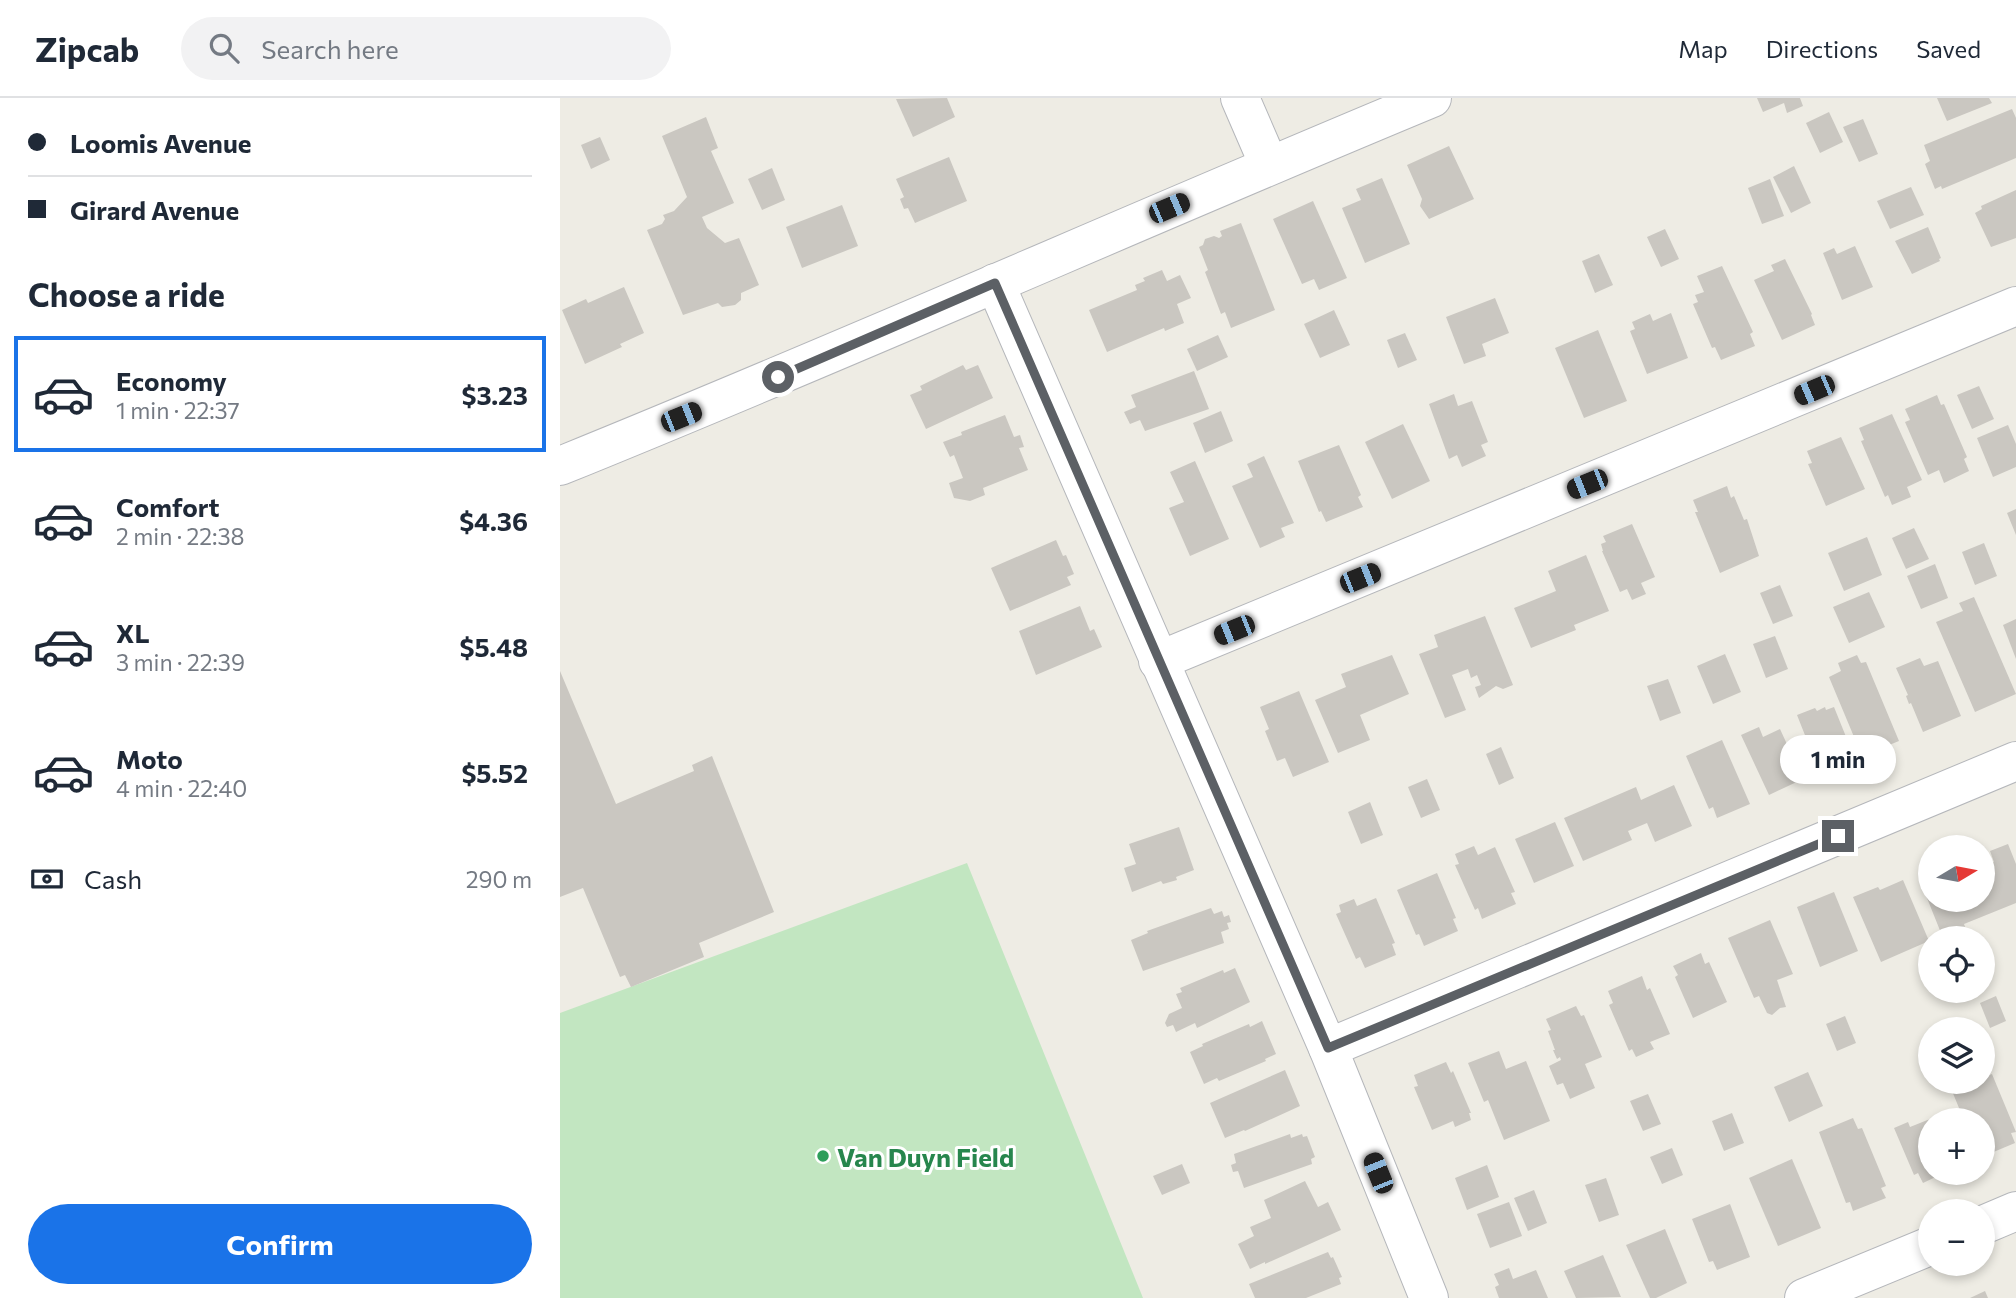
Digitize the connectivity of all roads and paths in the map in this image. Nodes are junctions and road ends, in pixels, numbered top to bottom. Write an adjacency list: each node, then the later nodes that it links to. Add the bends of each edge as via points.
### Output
1 (1240, 98): 3 (street)
2 (1432, 98): 3 (street)
3 (1269, 165): 4 (street)
4 (995, 283): 6 (street); 7 (street)
5 (2016, 306): 7 (street)
6 (560, 466)
7 (1158, 661): 9 (street)
8 (2016, 761): 9 (street)
9 (1328, 1048): 13 (street)
10 (2016, 1211): 11 (street)
11 (1995, 1220)
12 (1918, 1251): 14 (street)
13 (1429, 1298)
14 (1804, 1298)

